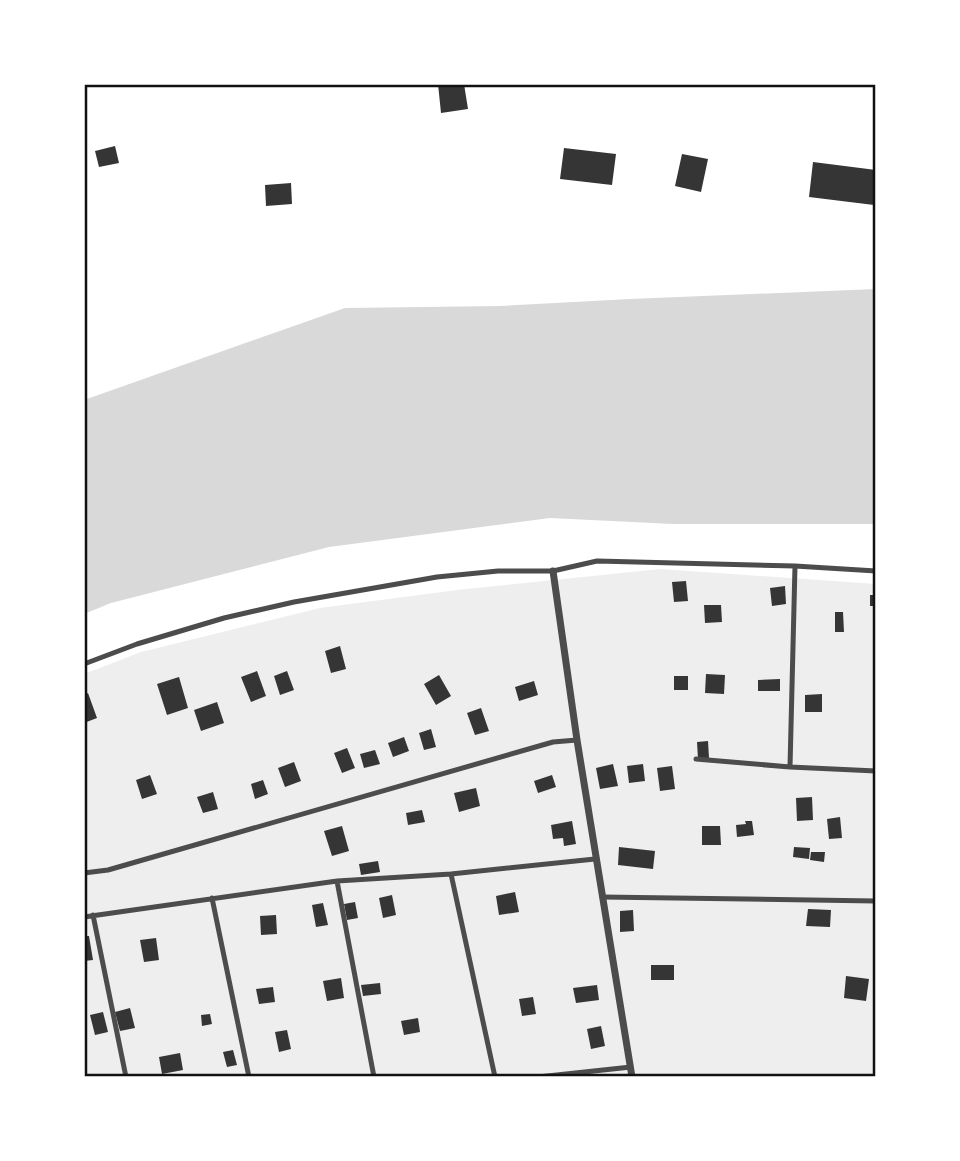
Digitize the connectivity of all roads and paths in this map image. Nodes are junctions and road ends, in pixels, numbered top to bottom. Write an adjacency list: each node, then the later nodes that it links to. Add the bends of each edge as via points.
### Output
1 (795, 566): 2 (lane, via 597,561); 3 (lane); 7 (lane)
2 (553, 571): 4 (lane, via 498,570 437,577 294,603 224,618); 5 (street)
3 (876, 571)
4 (84, 664)
5 (577, 740): 9 (street); 10 (lane, via 553,742 108,870)
6 (696, 759): 7 (lane)
7 (790, 767): 8 (lane)
8 (876, 771)
9 (596, 859): 11 (lane); 13 (street)
10 (84, 873)
11 (451, 874): 12 (lane); 22 (lane)
12 (337, 881): 14 (lane); 21 (lane)
13 (602, 897): 15 (lane); 18 (street)
14 (212, 898): 16 (lane); 20 (lane)
15 (876, 901)
16 (93, 915): 17 (lane); 19 (lane)
17 (84, 917)
18 (631, 1067): 23 (lane); 24 (street)
19 (126, 1077)
20 (249, 1077)
21 (374, 1077)
22 (495, 1077)
23 (538, 1077)
24 (632, 1077)

